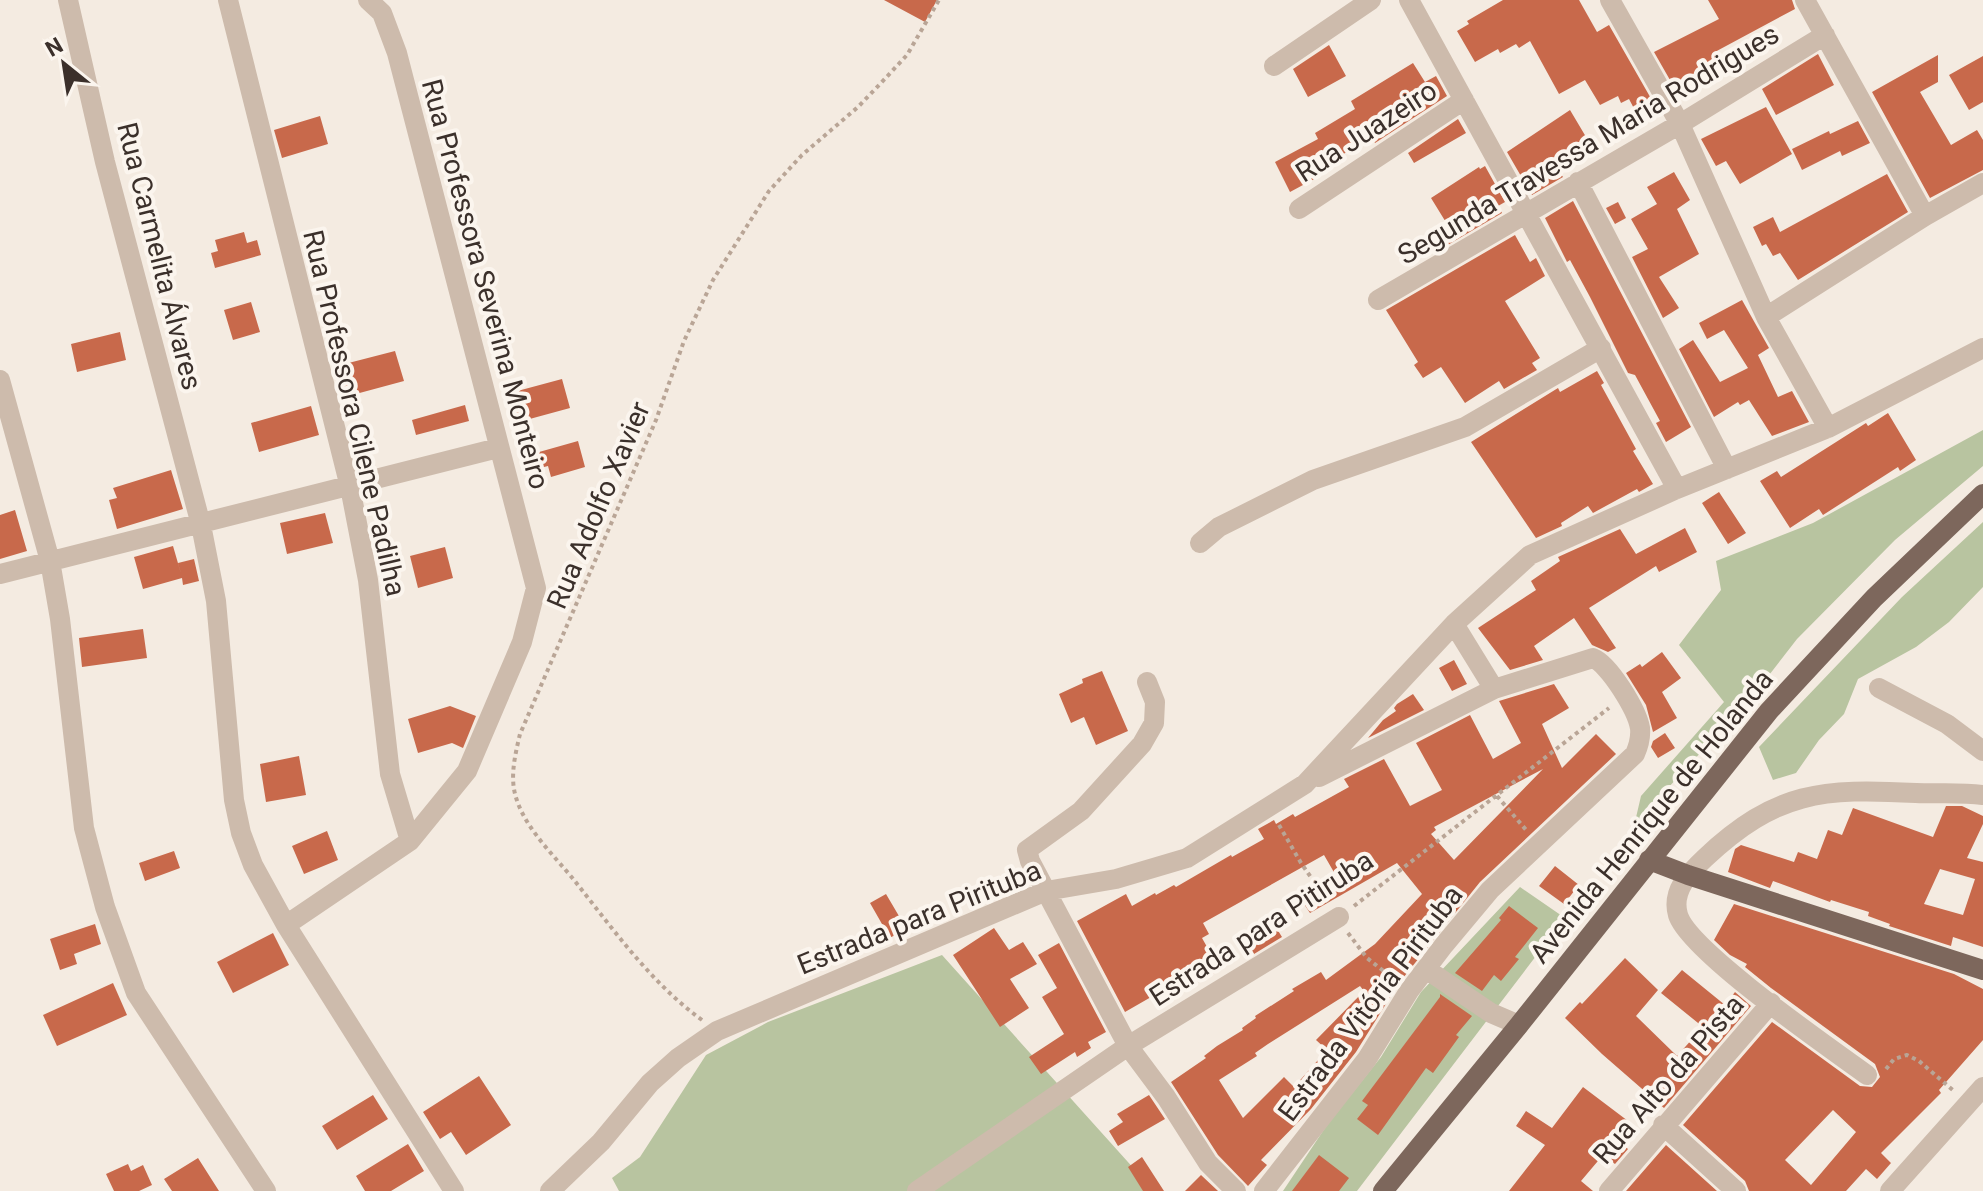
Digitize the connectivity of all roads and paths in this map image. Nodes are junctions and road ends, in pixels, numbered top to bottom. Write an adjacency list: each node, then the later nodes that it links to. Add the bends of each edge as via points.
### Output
1 (68, 0): 29 (street, Rua Carmelita Álvares)
2 (228, 0): 26 (street, Rua Professora Cilene Padilha)
3 (368, 0): 24 (street, Rua Professora Severina Monteiro, via 382,13 397,53)
4 (939, 0): 55 (path, Rua Adolfo Xavier, via 898,64 769,191 713,280 520,734 514,789 528,822 623,944 689,1011)
5 (1371, 0): 10 (street)
6 (1409, 0): 11 (street)
7 (1610, 0): 12 (street)
8 (1805, 0): 9 (street)
9 (1825, 35): 12 (street, Segunda Travessa Maria Rodrigues); 17 (street)
10 (1274, 66)
11 (1464, 100): 15 (street, Rua Juazeiro); 16 (street)
12 (1680, 124): 13 (street, Segunda Travessa Maria Rodrigues); 19 (street)
13 (1578, 182): 16 (street, Segunda Travessa Maria Rodrigues); 25 (street)
14 (1983, 183): 17 (street)
15 (1299, 209)
16 (1526, 212): 18 (street, Segunda Travessa Maria Rodrigues); 20 (street)
17 (1925, 216): 19 (street)
18 (1378, 300)
19 (1766, 317): 23 (street)
20 (1601, 348): 27 (street); 30 (street, via 1465,427 1313,480 1219,527)
21 (1983, 348): 23 (street, Estrada para Pirituba)
22 (0, 380): 31 (street)
23 (1828, 428): 25 (street, Estrada para Pirituba)
24 (498, 448): 26 (street); 43 (street, Rua Professora Severina Monteiro, via 536,588 522,642 467,771)
25 (1727, 469): 27 (street, Estrada para Pirituba)
26 (350, 487): 29 (street); 43 (street, Rua Professora Cilene Padilha, via 368,580 390,774)
27 (1677, 489): 33 (street, Estrada para Pirituba, via 1530,555)
28 (1983, 494): 45 (main road, Avenida Henrique de Holanda, via 1821,652)
29 (201, 525): 31 (street); 49 (street, Rua Carmelita Álvares, via 216,601 241,833)
30 (1200, 543)
31 (50, 561): 32 (street); 61 (street, via 84,828 105,907 136,993)
32 (0, 574)
33 (1454, 624): 36 (street); 39 (street, Estrada para Pirituba)
34 (1147, 682): 47 (street, via 1155,702 1154,723 1142,744 1081,811 1027,850)
35 (1879, 688): 38 (street, via 1947,724)
36 (1494, 689): 37 (street, Estrada Vitória Pirituba, via 1593,658 1602,662); 39 (street, Estrada Vitória Pirituba)
37 (1625, 696): 41 (path, Estrada para Pitiruba); 44 (street, Estrada Vitória Pirituba, via 1640,732 1635,754)
38 (1983, 751)
39 (1305, 784): 42 (street, Estrada para Pirituba)
40 (1983, 795): 46 (street, via 1859,790 1819,794 1775,806 1738,830)
41 (1497, 796): 44 (path); 48 (path, Estrada para Pitiruba)
42 (1268, 806): 47 (street, Estrada para Pirituba, via 1187,858 1116,879); 48 (path)
43 (410, 841): 49 (street)
44 (1539, 846): 50 (street, Estrada Vitória Pirituba, via 1490,890)
45 (1649, 860): 46 (main road); 54 (main road, Avenida Henrique de Holanda)
46 (1688, 875): 51 (main road); 53 (street, via 1676,898 1688,932)
47 (1046, 891): 55 (street, Estrada para Pirituba); 56 (street)
48 (1339, 917): 52 (path, via 1367,958); 56 (street, Estrada para Pitiruba)
49 (286, 925): 62 (street, Rua Carmelita Álvares)
50 (1426, 969): 52 (street, Estrada Vitória Pirituba); 54 (street, via 1491,1013)
51 (1983, 970)
52 (1409, 991): 66 (street, Estrada Vitória Pirituba, via 1367,1059)
53 (1771, 1003): 57 (street); 60 (street, Rua Alto da Pista)
54 (1519, 1025): 67 (main road, Avenida Henrique de Holanda)
55 (717, 1031): 63 (street, Estrada para Pirituba, via 650,1083 601,1142)
56 (1128, 1046): 64 (street, Estrada para Pitiruba); 65 (street, via 1208,1163)
57 (1867, 1075): 59 (path, via 1882,1074 1894,1059 1907,1055)
58 (1983, 1087): 59 (street)
59 (1968, 1103): 70 (street)
60 (1663, 1125): 68 (street, Rua Alto da Pista); 69 (street)
61 (266, 1191)
62 (454, 1191)
63 (550, 1191)
64 (917, 1191)
65 (1236, 1191)
66 (1264, 1191)
67 (1383, 1191)
68 (1609, 1191)
69 (1736, 1191)
70 (1890, 1191)

